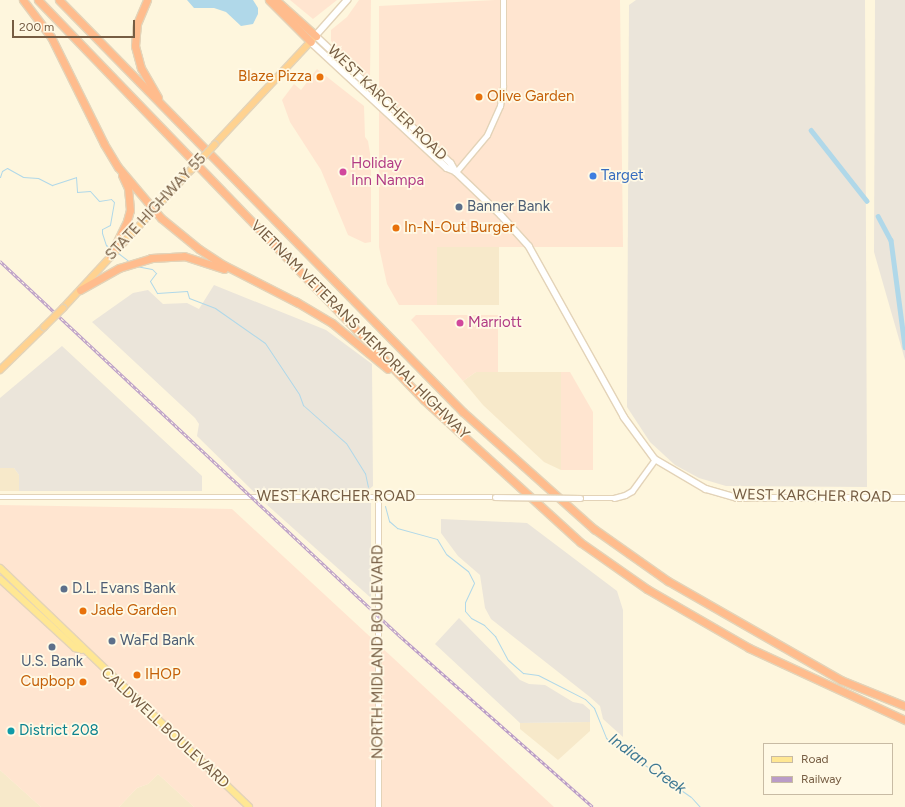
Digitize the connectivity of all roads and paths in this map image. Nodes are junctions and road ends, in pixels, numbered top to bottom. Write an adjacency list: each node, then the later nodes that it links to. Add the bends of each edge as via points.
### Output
1 (23, 0): 11 (highway, via 51,37)
2 (38, 0): 21 (highway, VIETNAM VETERANS MEMORIAL HIGHWAY)
3 (59, 0): 13 (highway)
4 (147, 0): 13 (highway, via 137,23 135,46 141,68)
5 (269, 0): 10 (highway)
6 (276, 0): 9 (highway)
7 (348, 0): 9 (main road)
8 (503, 0): 15 (street, via 503,86 500,106 484,139)
9 (316, 36): 10 (highway); 14 (main road, WEST KARCHER ROAD)
10 (311, 42): 12 (main road, WEST KARCHER ROAD); 16 (highway, STATE HIGHWAY 55, bridge)
11 (82, 97): 16 (highway, via 118,167); 17 (highway, via 102,145 124,178 130,199 127,222)
12 (374, 101): 14 (main road, via 380,102 399,119); 15 (main road, WEST KARCHER ROAD, via 447,168)
13 (164, 109): 29 (highway, VIETNAM VETERANS MEMORIAL HIGHWAY, via 463,412 594,529 668,581 841,680)
14 (403, 119): 15 (main road, WEST KARCHER ROAD, via 451,163)
15 (456, 172): 22 (main road, WEST KARCHER ROAD, via 502,215 529,246 624,417)
16 (155, 208): 17 (highway, STATE HIGHWAY 55); 19 (highway, via 161,218 199,249 224,265)
17 (110, 256): 18 (highway, STATE HIGHWAY 55)
18 (80, 290): 19 (highway, via 134,262 167,255 204,260); 20 (highway, STATE HIGHWAY 55, bridge)
19 (298, 303): 21 (highway, via 338,328)
20 (0, 370)
21 (424, 400): 30 (highway, VIETNAM VETERANS MEMORIAL HIGHWAY, via 580,542 647,589 749,648)
22 (656, 460): 24 (street, WEST KARCHER ROAD, bridge, via 632,491 614,498); 25 (main road, WEST KARCHER ROAD, via 706,489 737,498)
23 (0, 497): 24 (street, WEST KARCHER ROAD)
24 (378, 497): 32 (street, NORTH MIDLAND BOULEVARD)
25 (905, 498)
26 (0, 568): 28 (main road, CALDWELL BOULEVARD, via 80,643)
27 (0, 579): 28 (main road, CALDWELL BOULEVARD, via 75,648)
28 (82, 650): 31 (main road, CALDWELL BOULEVARD)
29 (905, 706)
30 (905, 720)
31 (249, 807)
32 (378, 807)

